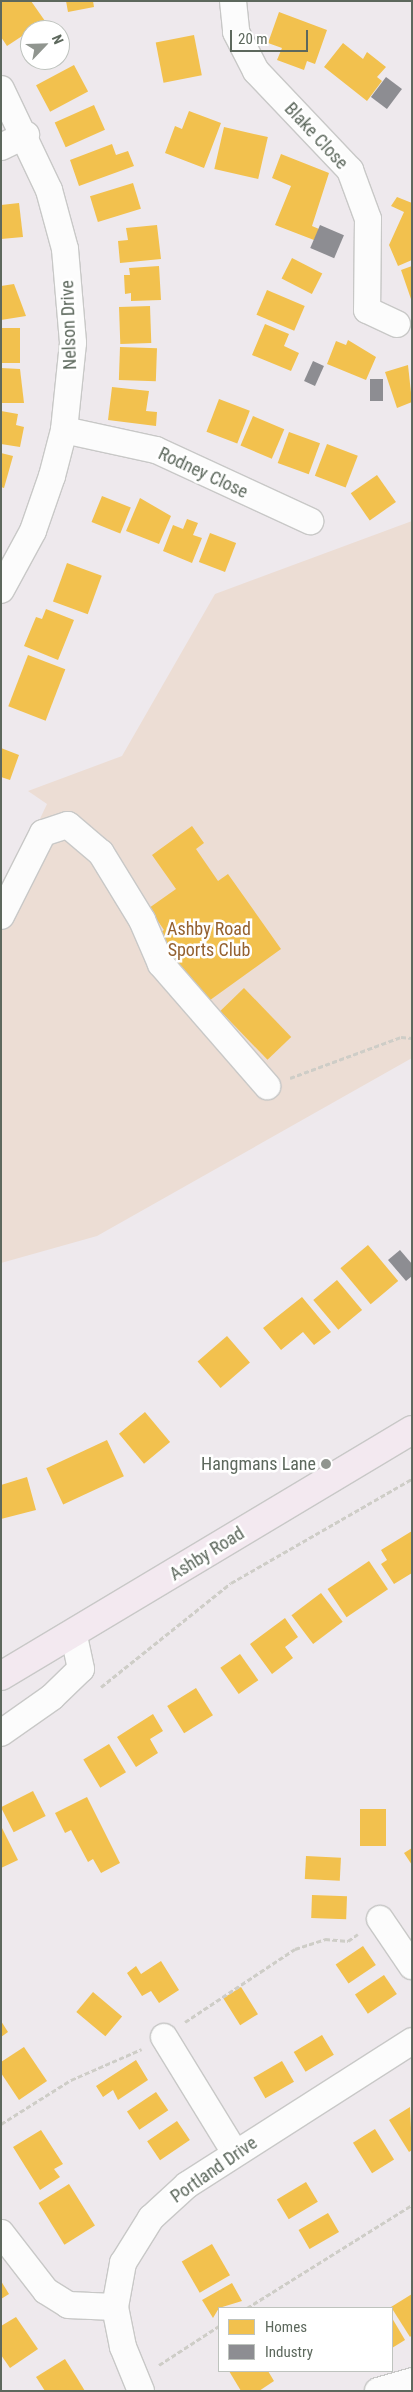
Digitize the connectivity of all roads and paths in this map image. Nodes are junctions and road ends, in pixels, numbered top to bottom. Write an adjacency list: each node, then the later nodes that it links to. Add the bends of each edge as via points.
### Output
1 (233, 1): 5 (street, Blake Close, via 236,32 256,71 350,170 368,219 367,310)
2 (1, 89): 3 (street, Nelson Drive)
3 (26, 135): 4 (street); 6 (street, Nelson Drive, via 58,224 72,308)
4 (1, 147)
5 (397, 324)
6 (64, 430): 7 (street, Rodney Close, via 156,450); 8 (street, Nelson Drive, via 32,531)
7 (310, 521)
8 (1, 590)
9 (1, 916): 11 (street, via 43,833 68,826 101,853 142,920 160,964)
10 (412, 1038): 11 (path, via 401,1037)
11 (267, 1086)
12 (412, 1430): 14 (main road, Ashby Road)
13 (412, 1479): 16 (path, via 231,1583)
14 (74, 1636): 15 (main road, Ashby Road); 17 (street, via 81,1669 52,1697)
15 (1, 1676)
16 (96, 1692)
17 (1, 1733)
18 (380, 1919): 19 (street); 20 (path, via 348,1940 325,1939 295,1949)
19 (412, 1966)
20 (164, 2037): 22 (path, via 123,2060 71,2080); 23 (street)
21 (412, 2041): 23 (street, Portland Drive)
22 (1, 2124)
23 (235, 2153): 26 (street, Portland Drive, via 187,2185 151,2218 123,2263)
24 (412, 2205): 27 (path)
25 (1, 2233): 26 (street, via 46,2291 68,2305)
26 (115, 2307): 30 (street, Portland Drive)
27 (249, 2307)
28 (218, 2327): 30 (path)
29 (412, 2381): 31 (street)
30 (138, 2385)
31 (378, 2391)

